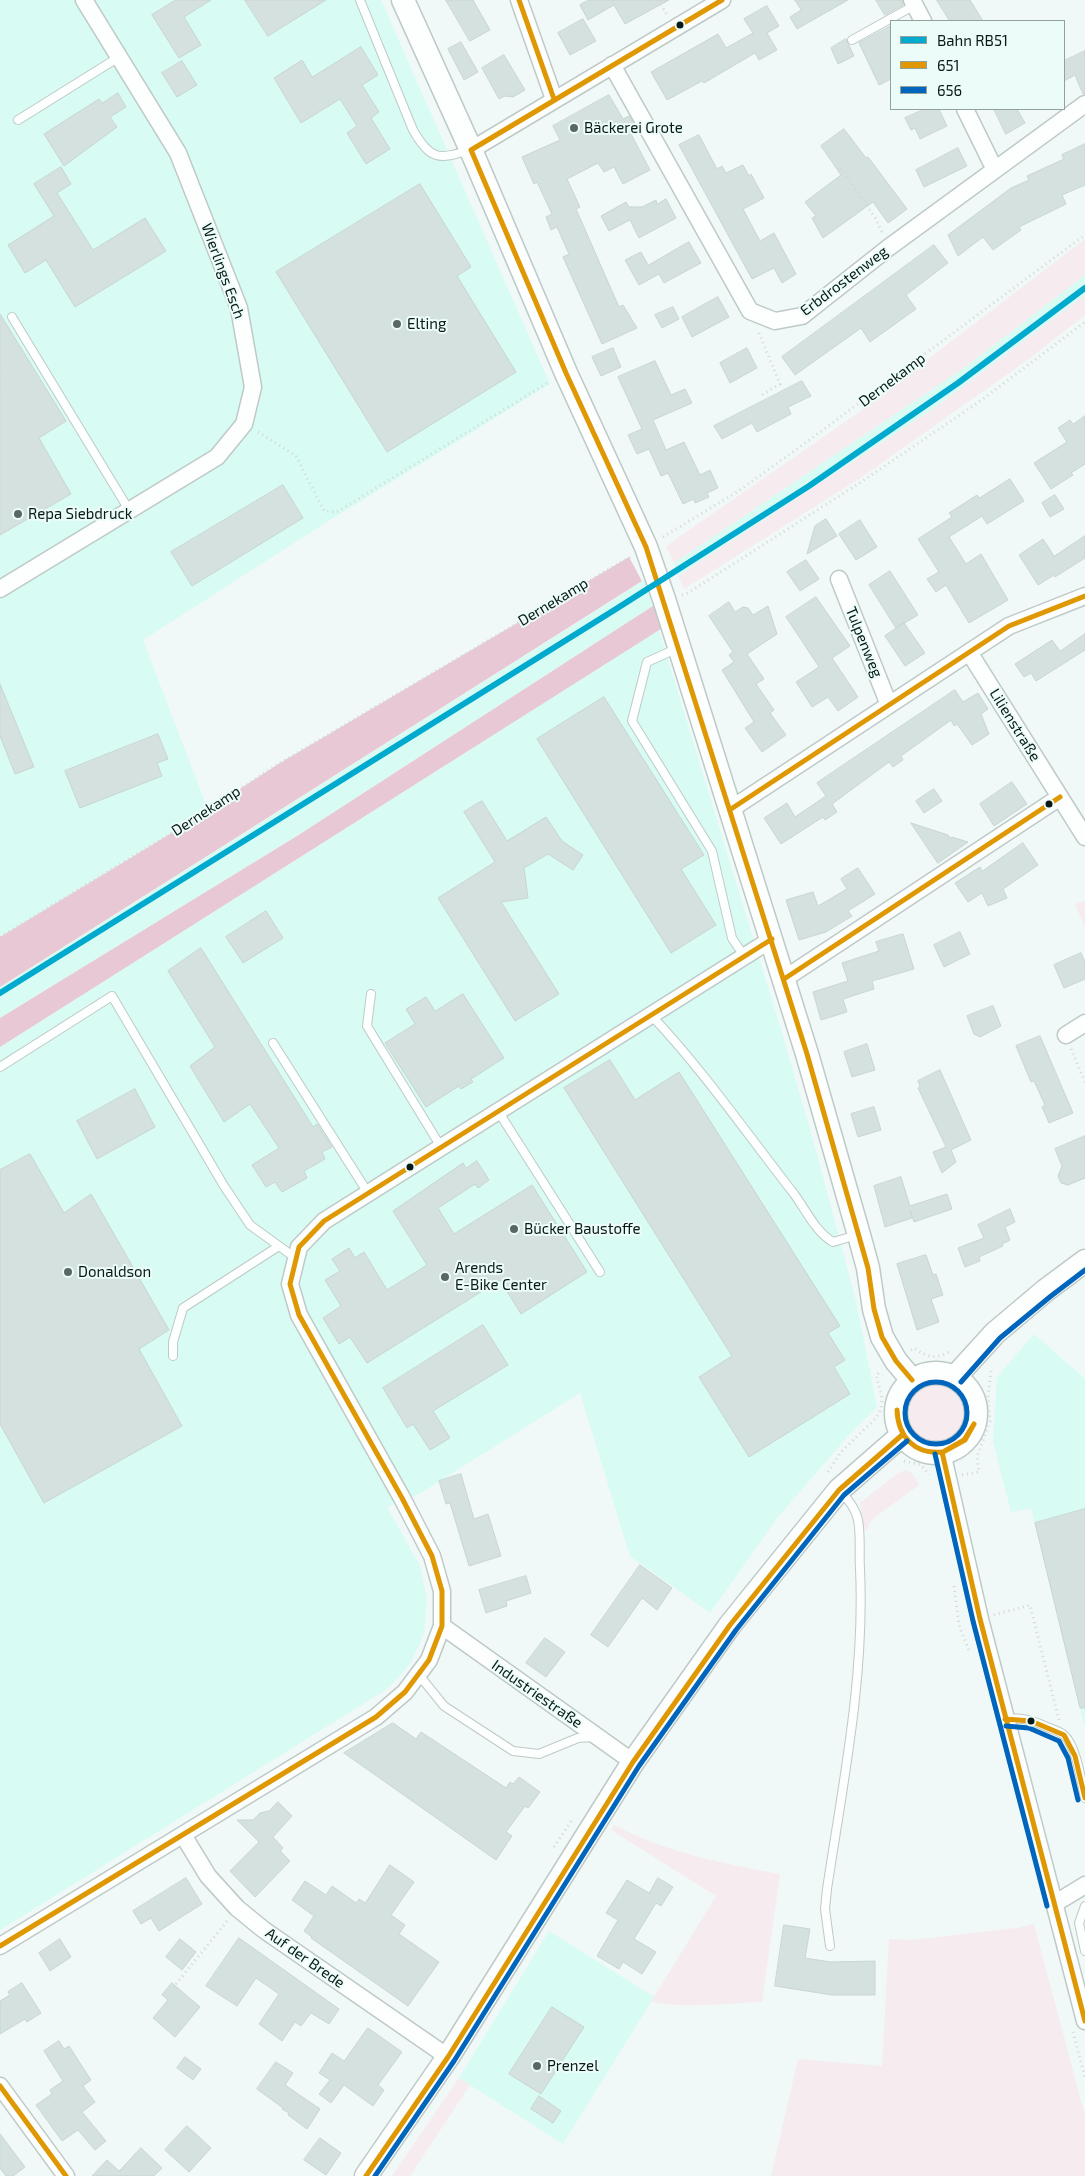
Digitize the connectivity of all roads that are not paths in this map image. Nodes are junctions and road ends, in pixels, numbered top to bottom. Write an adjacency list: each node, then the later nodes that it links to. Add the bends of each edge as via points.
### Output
1 (84, 0): 9 (street, Wierlings Esch)
2 (360, 0): 15 (lane, via 413,130 424,149 437,156)
3 (403, 0): 15 (street)
4 (519, 0): 11 (street)
5 (722, 0): 10 (street)
6 (913, 2): 7 (street); 8 (lane)
7 (922, 20)
8 (852, 40)
9 (119, 57): 14 (lane); 18 (street, Wierlings Esch, via 178,153 239,308 253,386 244,424 217,457)
10 (612, 66): 11 (street); 16 (street, Erbdrostenweg, via 750,311 775,321 802,316)
11 (554, 99): 15 (street)
12 (1085, 104): 16 (street, Erbdrostenweg)
13 (965, 110): 16 (street)
14 (18, 120)
15 (471, 150): 22 (street, via 566,372 646,547)
16 (995, 170)
17 (12, 317): 18 (lane)
18 (129, 510): 20 (street, Wierlings Esch)
19 (838, 579): 24 (street, Tulpenweg)
20 (0, 589)
21 (1085, 596): 23 (street, via 1009,626)
22 (680, 647): 26 (street); 29 (lane, via 647,662 632,721 712,851 732,938)
23 (969, 652): 24 (street); 25 (street, Lilienstraße)
24 (889, 705): 26 (street)
25 (1060, 797): 27 (street, Lilienstraße); 30 (street)
26 (731, 809): 28 (street)
27 (1085, 837)
28 (772, 939): 29 (street); 30 (street)
29 (744, 956): 32 (street)
30 (784, 979): 40 (street)
31 (371, 994): 38 (lane, via 367,1026)
32 (651, 1015): 37 (street); 40 (lane, via 693,1064 823,1236 833,1242)
33 (1085, 1023): 34 (street)
34 (1066, 1034)
35 (274, 1043): 39 (lane)
36 (0, 1067): 41 (lane, via 112,996 229,1194 250,1225)
37 (498, 1111): 38 (street); 44 (lane)
38 (441, 1147): 39 (street)
39 (368, 1193): 42 (street, via 324,1221 299,1247)
40 (859, 1235): 47 (street, via 882,1337)
41 (279, 1246): 42 (lane); 45 (lane, via 183,1308 173,1342)
42 (297, 1259): 51 (street, via 290,1284 299,1315 432,1556 442,1591)
43 (1085, 1261): 46 (street, via 996,1333)
44 (600, 1272)
45 (173, 1356)
46 (955, 1377): 47 (street, via 941,1372); 49 (street, via 972,1395 976,1420 969,1435 958,1446)
47 (912, 1380): 48 (street, via 902,1391 896,1406)
48 (902, 1435): 49 (street, via 913,1446 927,1452); 50 (street)
49 (942, 1452): 53 (street)
50 (839, 1490): 55 (street, via 730,1625); 62 (lane, via 858,1518 861,1592 856,1694 826,1889)
51 (442, 1626): 52 (street, via 429,1660); 54 (street, Industriestraße)
52 (418, 1675): 54 (lane, via 444,1706 513,1751 539,1754 578,1738); 57 (street, via 405,1692 376,1717)
53 (1005, 1719): 56 (lane, via 1019,1717 1031,1720 1063,1734 1073,1752); 59 (street)
54 (598, 1737): 55 (street, Industriestraße)
55 (633, 1762): 65 (street)
56 (1085, 1798)
57 (183, 1835): 61 (street); 65 (street, Auf der Brede, via 208,1876 237,1908)
58 (1085, 1885): 59 (street)
59 (1054, 1904): 64 (street)
60 (1085, 1906): 63 (lane, via 1079,1923)
61 (0, 1946)
62 (830, 1946)
63 (1085, 1951)
64 (1079, 2026)
65 (448, 2057): 68 (street)
66 (0, 2086): 67 (street)
67 (66, 2176)
68 (366, 2176)

